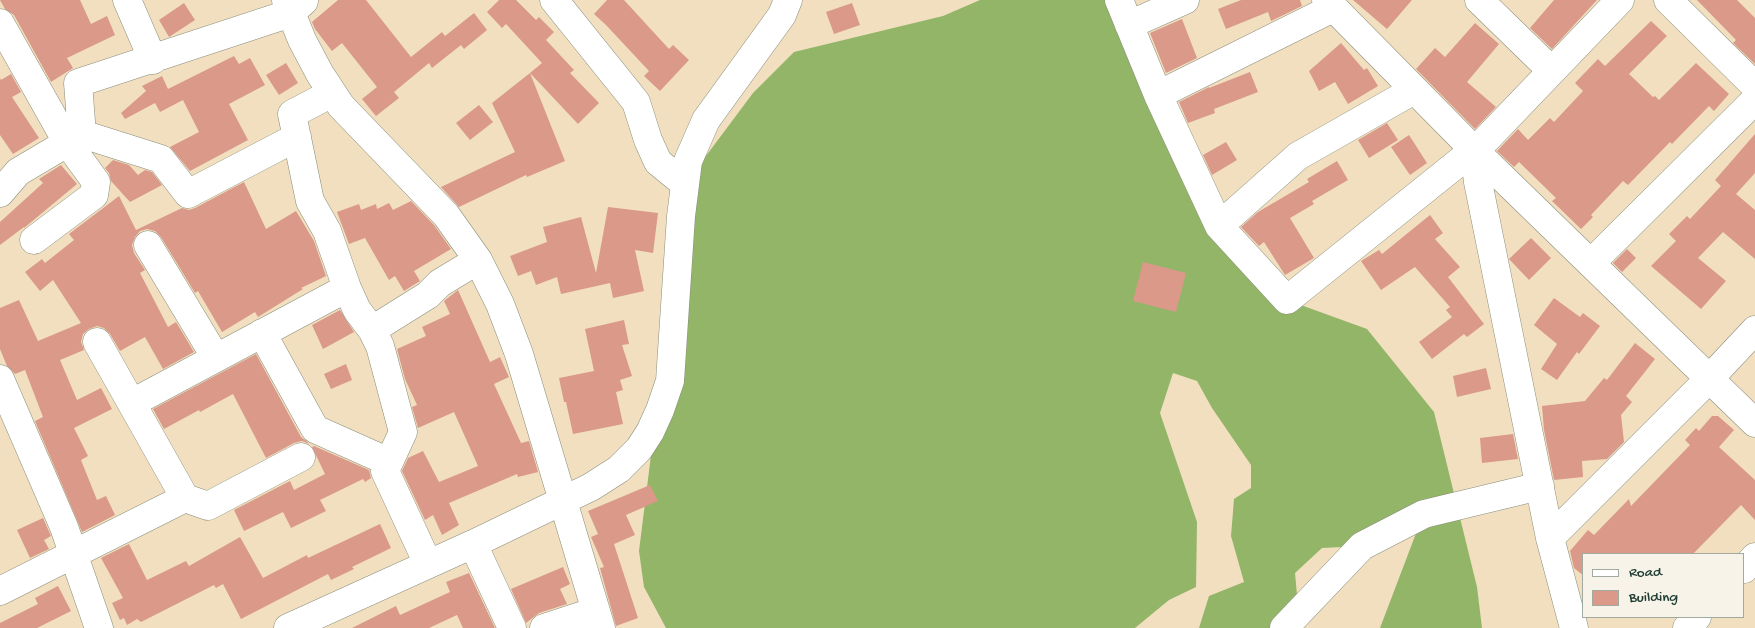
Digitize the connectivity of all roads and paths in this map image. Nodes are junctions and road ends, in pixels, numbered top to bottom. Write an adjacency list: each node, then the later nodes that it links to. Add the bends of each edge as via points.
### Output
1 (127, 0): 13 (street)
2 (554, 0): 23 (street, via 636,102 658,162)
3 (788, 0): 23 (street, via 782,14 706,120 688,161)
4 (1118, 0): 12 (street)
5 (1185, 0): 12 (street)
6 (1479, 0): 14 (street)
7 (1620, 0): 14 (street)
8 (1668, 0): 15 (street)
9 (294, 4): 13 (street); 17 (street, via 302,40)
10 (1330, 4): 16 (street); 18 (street)
11 (0, 22): 20 (street)
12 (1129, 25): 18 (street)
13 (152, 60): 20 (street, via 78,83)
14 (1552, 71): 22 (street)
15 (1755, 86)
16 (1414, 90): 22 (street); 25 (street, via 1298,156)
17 (332, 93): 21 (street, via 292,114); 28 (street, via 446,215)
18 (1158, 96): 25 (street)
19 (1755, 100): 29 (street)
20 (75, 138): 21 (street, via 161,159 188,194); 24 (street, via 18,172); 26 (street, via 96,182 94,195)
21 (297, 138): 30 (street, via 310,201 327,231)
22 (1474, 150): 25 (street, via 1287,300); 29 (street); 42 (street)
23 (685, 184): 44 (street, via 670,381 660,410 639,449 619,469)
24 (0, 193)
25 (1219, 226)
26 (34, 240)
27 (148, 245): 35 (street)
28 (478, 260): 31 (street); 44 (street, via 500,304 519,354)
29 (1591, 263): 36 (street)
30 (347, 288): 31 (street, via 357,310); 33 (street)
31 (372, 330): 41 (street, via 380,346 403,432)
32 (1755, 330): 36 (street)
33 (262, 333): 35 (street); 41 (street, via 315,428)
34 (97, 342): 38 (street)
35 (216, 358): 38 (street)
36 (1710, 378): 39 (street); 45 (street)
37 (2, 391): 47 (street)
38 (132, 403): 43 (street)
39 (1755, 423)
40 (301, 457): 43 (street, via 208,506)
41 (389, 462): 49 (street, via 385,471)
42 (1540, 486): 45 (street); 58 (street, via 1424,514 1362,546)
43 (185, 498): 47 (street)
44 (562, 500): 46 (street); 53 (street)
45 (1550, 538): 59 (street)
46 (473, 544): 49 (street); 56 (street)
47 (74, 554): 51 (street); 54 (street)
48 (1755, 557): 50 (street)
49 (428, 564): 55 (street)
50 (1745, 568)
51 (0, 591)
52 (1696, 618): 60 (street)
53 (598, 620): 57 (street)
54 (99, 628)
55 (288, 628)
56 (512, 628)
57 (544, 628)
58 (1284, 628)
59 (1574, 628)
60 (1686, 628)

